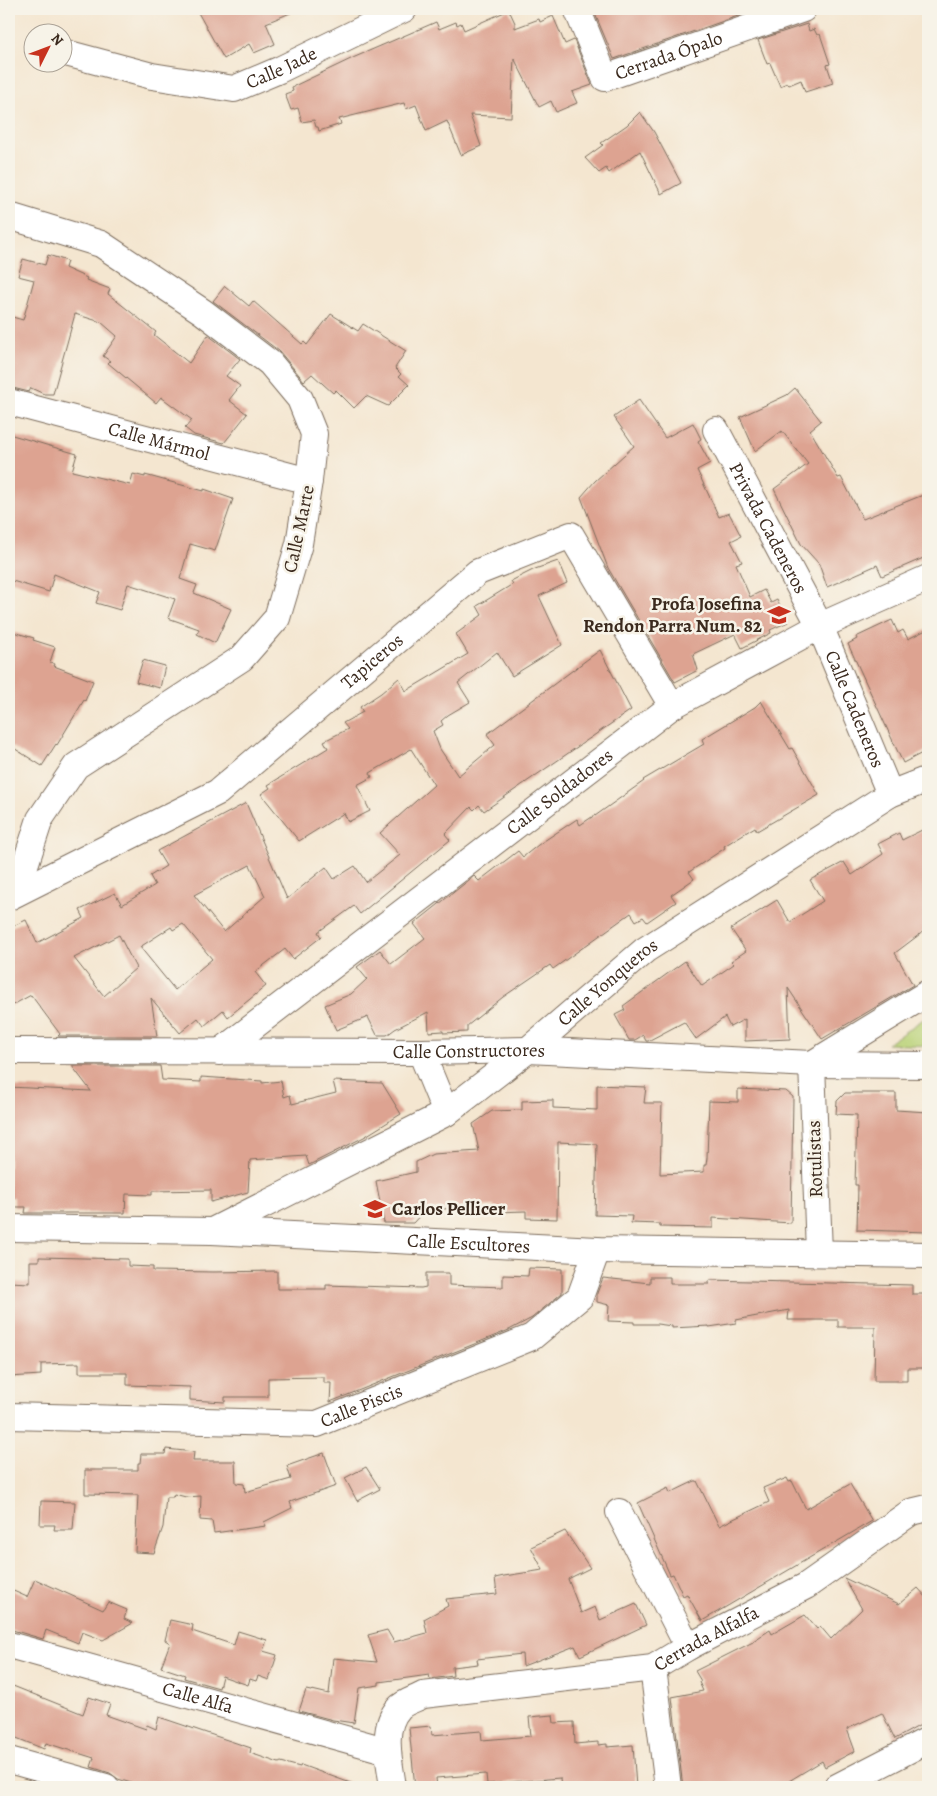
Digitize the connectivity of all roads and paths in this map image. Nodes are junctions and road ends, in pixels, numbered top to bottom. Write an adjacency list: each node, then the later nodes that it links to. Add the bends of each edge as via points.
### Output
1 (404, 9): 4 (street, Calle Jade, via 234,89 152,76)
2 (578, 9): 3 (street, Cerrada Ópalo, via 605,78)
3 (803, 9)
4 (72, 55)
5 (9, 216): 8 (street, Calle Marte, via 101,244 203,312 270,363 300,398 314,434)
6 (9, 402): 8 (street, Calle Mármol)
7 (716, 430): 10 (street, Privada Cadeneros)
8 (309, 481): 14 (street, Calle Marte, via 299,544 277,618 242,658 76,766 40,819)
9 (928, 578): 10 (street, Calle Soldadores)
10 (820, 626): 11 (street, Calle Soldadores); 13 (street, Calle Cadeneros)
11 (672, 706): 14 (street, Tapiceros, via 571,535 478,572 218,792); 18 (street, Calle Soldadores)
12 (928, 779): 13 (street, Calle Yonqueros)
13 (890, 794): 16 (street, Calle Yonqueros, via 645,950)
14 (12, 895)
15 (928, 993): 20 (street)
16 (528, 1050): 19 (street, Calle Constructores); 20 (street, Calle Constructores); 22 (street, Calle Yonqueros)
17 (9, 1052): 18 (street, Calle Constructores)
18 (220, 1052): 19 (street, Calle Constructores)
19 (421, 1052): 22 (street)
20 (812, 1064): 21 (street, Calle Constructores); 26 (street, Rotulistas)
21 (928, 1065)
22 (446, 1113): 24 (street, Calle Yonqueros)
23 (9, 1228): 24 (street, Calle Escultores)
24 (212, 1232): 25 (street, Calle Escultores)
25 (597, 1250): 26 (street, Calle Escultores); 28 (street, Calle Piscis, via 580,1297 532,1337 317,1424)
26 (819, 1253): 27 (street, Calle Escultores)
27 (928, 1255)
28 (9, 1416)
29 (928, 1508): 32 (street, Cerrada Alfalfa, via 910,1512 806,1586)
30 (619, 1512): 32 (street)
31 (9, 1644): 35 (street, Calle Alfa)
32 (688, 1647): 33 (street, Cerrada Alfalfa)
33 (653, 1668): 35 (street, Cerrada Alfalfa, via 423,1696 400,1707 389,1725); 39 (street)
34 (928, 1740): 40 (street)
35 (388, 1751): 38 (street)
36 (9, 1760): 37 (street)
37 (106, 1787)
38 (393, 1787)
39 (668, 1787)
40 (837, 1787)

